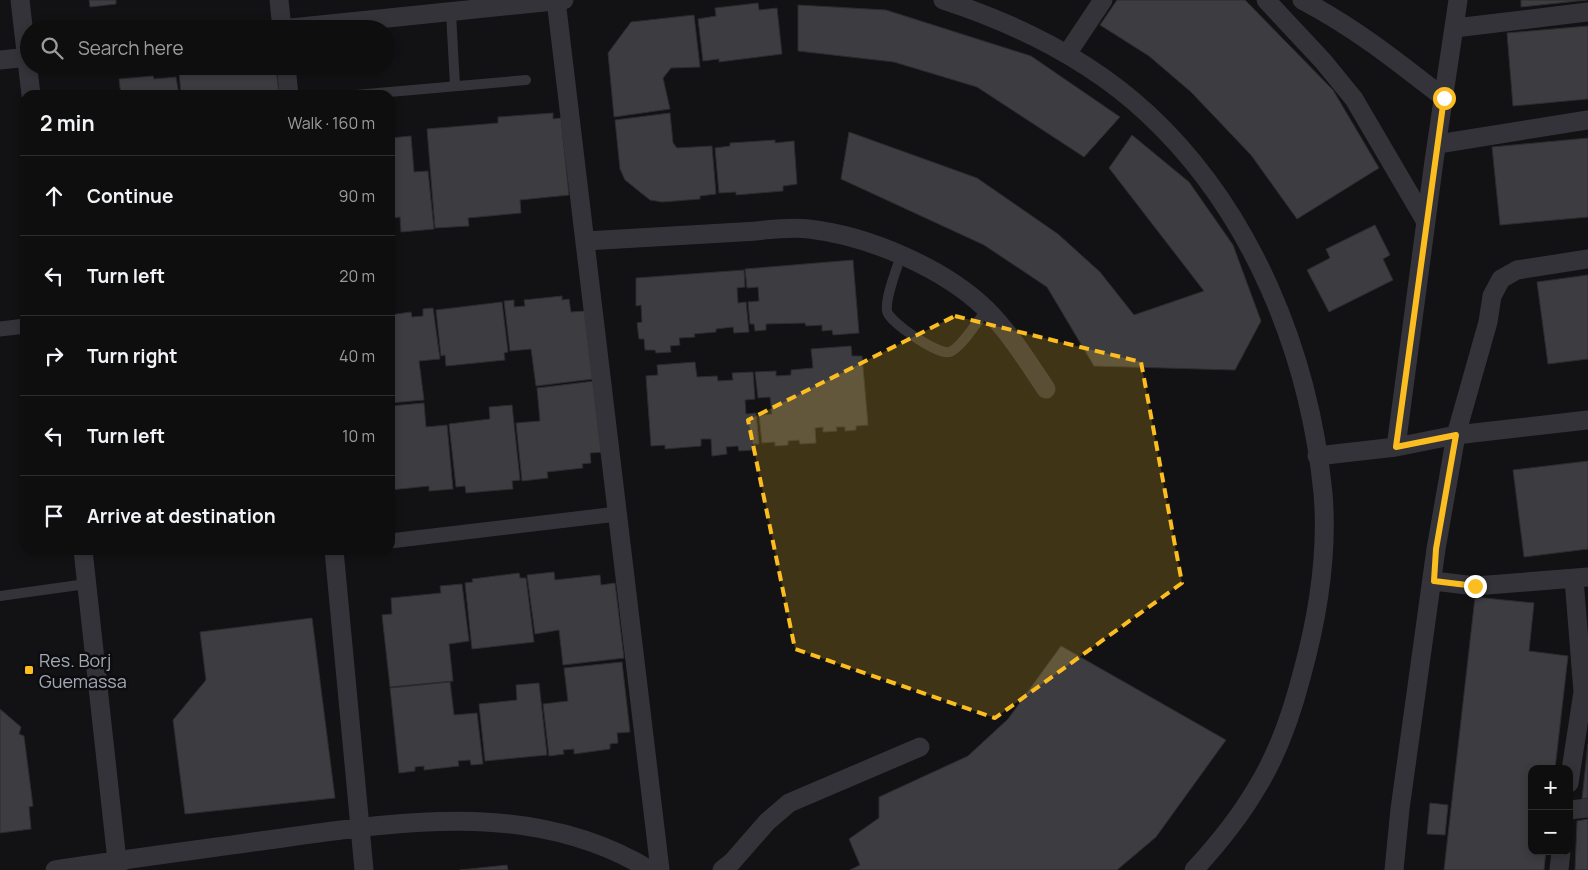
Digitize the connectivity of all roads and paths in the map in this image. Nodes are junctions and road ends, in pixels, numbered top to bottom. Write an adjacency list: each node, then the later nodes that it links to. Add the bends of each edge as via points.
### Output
1 (20, 0): 11 (street)
2 (279, 0): 12 (street)
3 (558, 0): 10 (street); 29 (street)
4 (943, 0): 15 (street, via 1021,30)
5 (1103, 0): 15 (street)
6 (1266, 0): 28 (street, via 1354,99)
7 (1302, 0): 25 (street, via 1372,42)
8 (1458, 0): 14 (street)
9 (1588, 12): 14 (street)
10 (451, 13): 13 (street); 21 (lane)
11 (22, 20)
12 (281, 20)
13 (377, 20)
14 (1455, 28): 25 (street)
15 (1067, 54): 39 (street, via 1147,113 1216,192 1249,246 1276,303 1295,355)
16 (20, 58): 17 (street)
17 (0, 60)
18 (29, 75): 22 (street)
19 (287, 75): 23 (street)
20 (526, 80): 21 (lane)
21 (455, 86): 24 (lane)
22 (30, 90)
23 (288, 90)
24 (395, 91)
25 (1444, 98): 27 (street)
26 (1588, 120): 27 (street)
27 (1438, 144): 28 (street)
28 (1426, 222): 38 (street)
29 (585, 241): 30 (street, via 808,229 859,240); 40 (street)
30 (901, 255): 32 (street, via 960,288); 32 (lane, via 887,303 888,314 896,324 935,350 944,353 954,350)
31 (1588, 259): 37 (street, via 1517,270 1502,279 1492,296 1488,322)
32 (986, 309): 35 (street, via 1012,338)
33 (20, 327): 34 (street)
34 (0, 329)
35 (1046, 389)
36 (1588, 420): 37 (street)
37 (1456, 435): 38 (street); 45 (street, via 1436,549)
38 (1396, 447): 39 (street)
39 (1317, 456): 61 (street, via 1323,494 1320,595 1295,701 1258,787)
40 (617, 514): 41 (street); 60 (street)
41 (395, 540)
42 (83, 555): 46 (street)
43 (334, 555): 53 (street)
44 (1581, 578): 45 (street, via 1475,586); 48 (street)
45 (1434, 581): 62 (street)
46 (86, 584): 47 (lane); 55 (street)
47 (0, 596)
48 (1586, 692): 50 (street)
49 (920, 747): 56 (street, via 789,803 767,822)
50 (1573, 765)
51 (1588, 808): 52 (street)
52 (1573, 810)
53 (359, 828): 55 (street); 58 (street); 59 (street, via 441,821 550,828 613,849)
54 (1561, 855): 63 (street)
55 (118, 865): 57 (street)
56 (730, 867)
57 (55, 870)
58 (364, 870)
59 (650, 870)
60 (660, 870)
61 (1194, 870)
62 (1394, 870)
63 (1559, 870)

